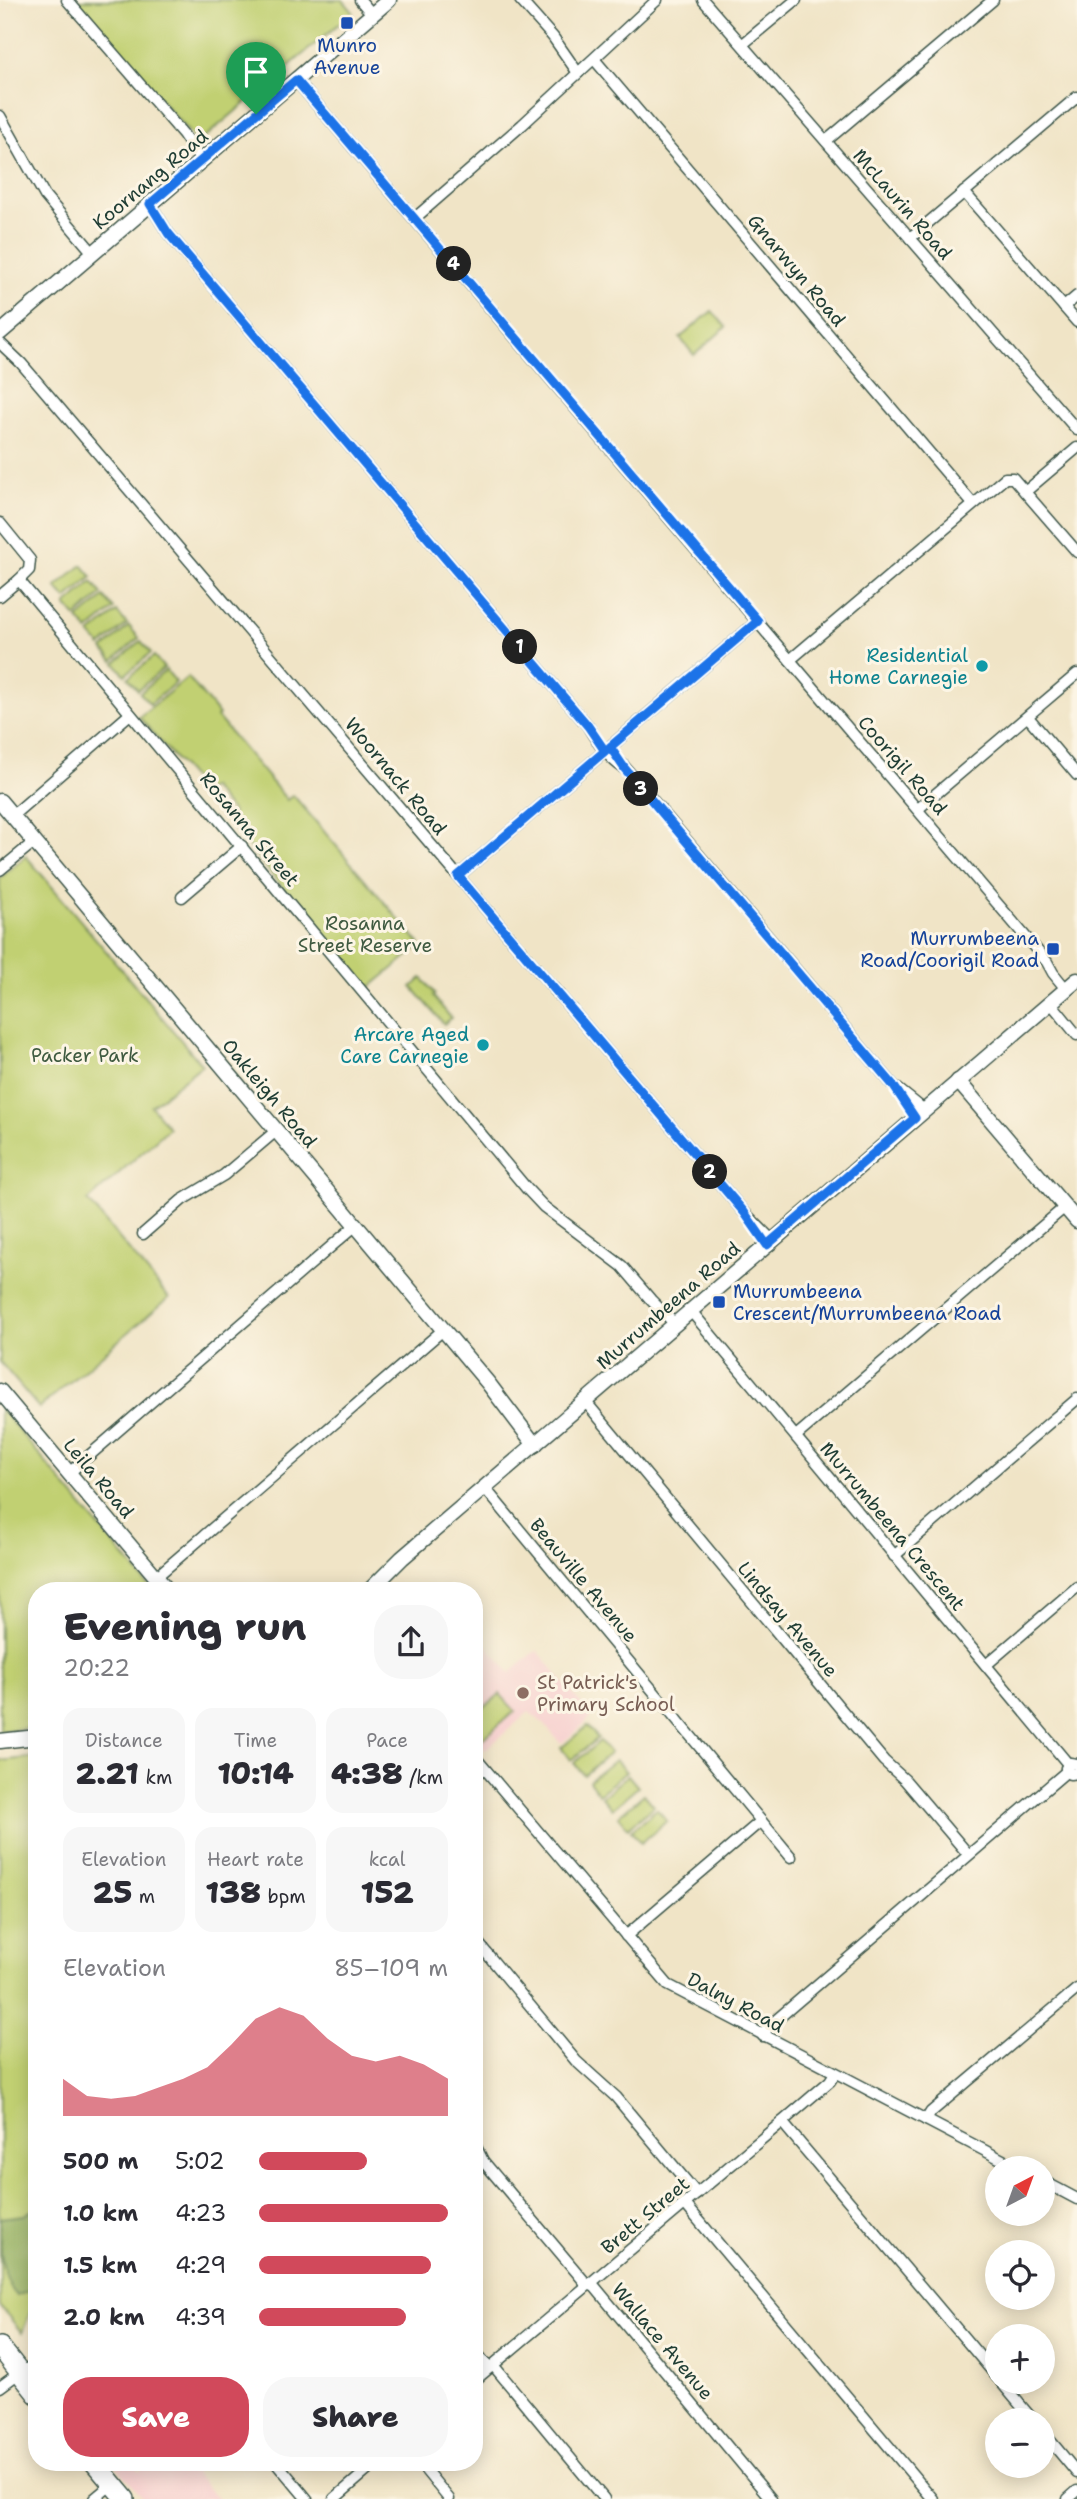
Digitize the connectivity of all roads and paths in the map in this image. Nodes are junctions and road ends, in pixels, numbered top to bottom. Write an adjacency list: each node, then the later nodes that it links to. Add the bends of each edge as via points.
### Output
1 (67, 0): 16 (street)
2 (360, 0): 9 (street)
3 (389, 0): 9 (street, Koornang Road)
4 (520, 0): 11 (street, Gnarwyn Road)
5 (657, 0): 11 (street)
6 (703, 0): 10 (street, McLaurin Road)
7 (796, 0): 10 (street)
8 (993, 0): 15 (street)
9 (372, 14): 12 (street, Koornang Road)
10 (743, 44): 15 (street, McLaurin Road)
11 (586, 66): 19 (street); 31 (street, Gnarwyn Road)
12 (296, 80): 16 (street, Koornang Road); 19 (street, Coorigil Road)
13 (1077, 97): 17 (street)
14 (0, 116): 21 (street, via 45,196)
15 (826, 141): 20 (street, McLaurin Road)
16 (205, 158): 18 (street, Koornang Road)
17 (964, 192): 20 (street); 23 (street)
18 (147, 208): 21 (street, Koornang Road); 41 (street)
19 (415, 218): 36 (street, Coorigil Road)
20 (910, 238): 28 (street, McLaurin Road)
21 (93, 253): 25 (street, Koornang Road)
22 (1077, 296): 23 (street)
23 (1064, 307): 24 (street)
24 (1077, 322)
25 (0, 333): 27 (street, Woornack Road)
26 (0, 343): 27 (street, Woornack Road)
27 (21, 363): 49 (street, Woornack Road)
28 (1077, 430)
29 (1077, 448): 30 (street)
30 (1026, 492): 31 (street, via 1009,477); 33 (street)
31 (973, 504): 37 (street)
32 (0, 523): 34 (street, via 30,562)
33 (1077, 552)
34 (19, 580): 35 (street); 39 (street, Rosanna Street)
35 (0, 597)
36 (758, 621): 37 (street, Coorigil Road); 41 (street)
37 (790, 660): 44 (street, Coorigil Road)
38 (1077, 674): 40 (street)
39 (131, 714): 45 (street); 47 (street, Rosanna Street)
40 (1028, 717): 42 (street); 44 (street)
41 (607, 749): 49 (street); 55 (street)
42 (1077, 775)
43 (0, 801): 45 (street, Oakleigh Road)
44 (918, 809): 51 (street, Coorigil Road, via 1047,962)
45 (12, 816): 46 (street, Oakleigh Road)
46 (34, 842): 48 (street); 56 (street, Oakleigh Road)
47 (242, 846): 50 (street); 63 (street, Rosanna Street, via 537,1200 616,1260)
48 (0, 870)
49 (458, 876): 61 (street, Woornack Road)
50 (182, 897)
51 (1072, 985): 52 (street, Murrumbeena Road)
52 (1051, 1003): 53 (street); 54 (street, Murrumbeena Road)
53 (1077, 1035)
54 (958, 1081): 55 (street, Murrumbeena Road); 57 (street)
55 (920, 1114): 61 (street, Murrumbeena Road)
56 (276, 1131): 59 (street, Oakleigh Road); 60 (street)
57 (1065, 1207): 58 (street); 68 (street)
58 (1077, 1221)
59 (356, 1226): 64 (street, Oakleigh Road); 70 (street)
60 (144, 1234)
61 (770, 1243): 62 (street, Murrumbeena Road)
62 (691, 1311): 63 (street, Murrumbeena Road); 68 (street, Murrumbeena Crescent)
63 (672, 1326): 67 (street, Murrumbeena Road)
64 (443, 1330): 69 (street, Oakleigh Road); 73 (street)
65 (0, 1392): 70 (street, Leila Road)
66 (1077, 1399): 72 (street)
67 (585, 1401): 69 (street, Murrumbeena Road); 87 (street, Lindsay Avenue, via 884,1761)
68 (796, 1436): 72 (street, Murrumbeena Crescent)
69 (538, 1442): 71 (street, Murrumbeena Road)
70 (69, 1473): 73 (street, Leila Road)
71 (484, 1488): 74 (street, Murrumbeena Road); 86 (street, Beauville Avenue)
72 (894, 1556): 79 (street, Murrumbeena Crescent)
73 (156, 1577): 75 (street, Leila Road)
74 (380, 1578): 76 (street, Murrumbeena Road); 77 (street, Murrumbeena Road)
75 (160, 1582)
76 (374, 1582)
77 (377, 1582)
78 (1077, 1587): 79 (street)
79 (986, 1665): 85 (street, Murrumbeena Crescent)
80 (28, 1738): 81 (street)
81 (0, 1741)
82 (28, 1748): 83 (street)
83 (0, 1751)
84 (483, 1767): 89 (street, Dalny Road)
85 (1074, 1770): 87 (street)
86 (761, 1821): 88 (street, Beauville Avenue); 89 (street)
87 (968, 1854): 92 (street)
88 (791, 1857)
89 (626, 1936): 92 (street, Dalny Road, via 667,1985)
90 (483, 1949): 99 (street, via 576,2061 616,2097)
91 (1077, 1989): 94 (street)
92 (763, 2036): 93 (street, Dalny Road)
93 (835, 2073): 94 (street, Dalny Road); 95 (street, Brett Street)
94 (926, 2120): 96 (street, Dalny Road)
95 (782, 2122): 99 (street, Brett Street); 105 (street)
96 (995, 2156)
97 (483, 2161): 102 (street, Wallace Avenue)
98 (1055, 2187): 100 (street)
99 (697, 2194): 101 (street, Brett Street)
100 (1076, 2196)
101 (685, 2204): 102 (street, Brett Street); 129 (street)
102 (590, 2285): 106 (street, Brett Street); 128 (street, Wallace Avenue)
103 (1, 2351): 108 (highway)
104 (483, 2359): 106 (street)
105 (985, 2363)
106 (491, 2367): 109 (street, Brett Street); 127 (street)
107 (28, 2372): 108 (street)
108 (19, 2373): 110 (highway); 111 (street)
109 (483, 2374)
110 (28, 2384)
111 (0, 2387)
112 (1011, 2394): 113 (street)
113 (1023, 2408)
114 (1055, 2446): 119 (street)
115 (101, 2471): 120 (highway)
116 (284, 2471): 124 (street)
117 (367, 2471): 125 (street)
118 (426, 2471): 126 (street)
119 (1077, 2473)
120 (112, 2484): 122 (street); 123 (highway)
121 (1077, 2491): 130 (street)
122 (94, 2499)
123 (125, 2499)
124 (307, 2499)
125 (334, 2499)
126 (449, 2499)
127 (604, 2499)
128 (771, 2499)
129 (933, 2499)
130 (1068, 2499)

